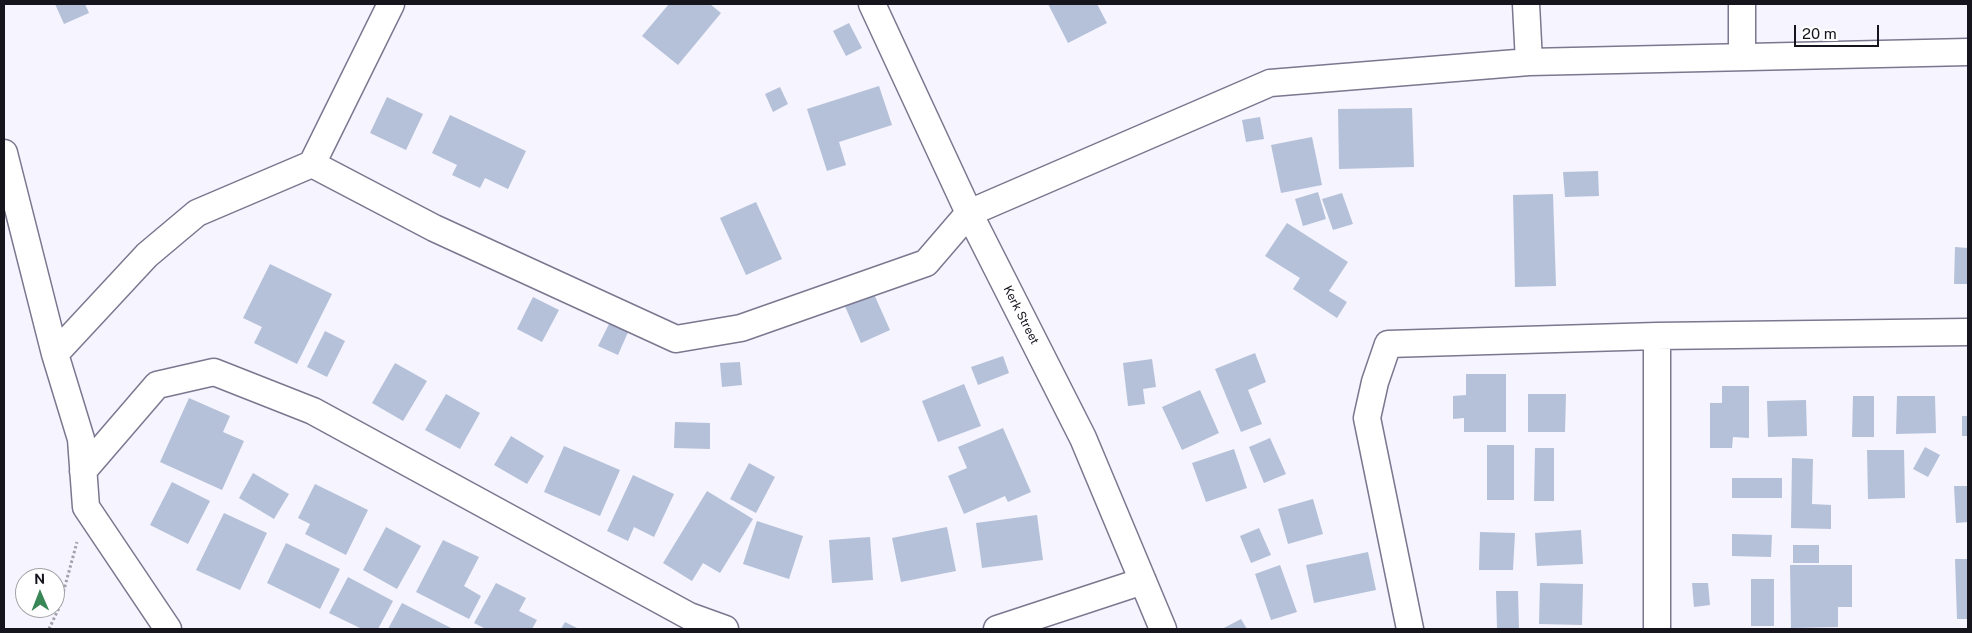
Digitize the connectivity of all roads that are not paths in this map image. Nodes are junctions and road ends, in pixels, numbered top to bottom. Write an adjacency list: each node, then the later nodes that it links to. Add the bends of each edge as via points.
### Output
1 (391, 4): 9 (street)
2 (872, 4): 10 (street, Kerk Street)
3 (1526, 4): 7 (street)
4 (1742, 4): 6 (street)
5 (1968, 52): 6 (street)
6 (1742, 57): 7 (street)
7 (1530, 62): 10 (street, via 1270,83)
8 (4, 153): 13 (street)
9 (312, 164): 10 (street, via 434,228 676,339 741,328 926,264); 13 (street, via 196,214 148,255)
10 (969, 213): 15 (street, Kerk Street, via 1083,438)
11 (1968, 332): 12 (street)
12 (1657, 336): 20 (street, via 1388,344 1367,418); 21 (street)
13 (55, 354): 14 (street, via 81,439)
14 (83, 471): 16 (street, via 86,507); 17 (street, via 157,386 214,372 313,411 689,616)
15 (1142, 581): 18 (street); 19 (street, Kerk Street)
16 (168, 629)
17 (726, 629)
18 (998, 629)
19 (1163, 629)
20 (1410, 629)
21 (1657, 629)

